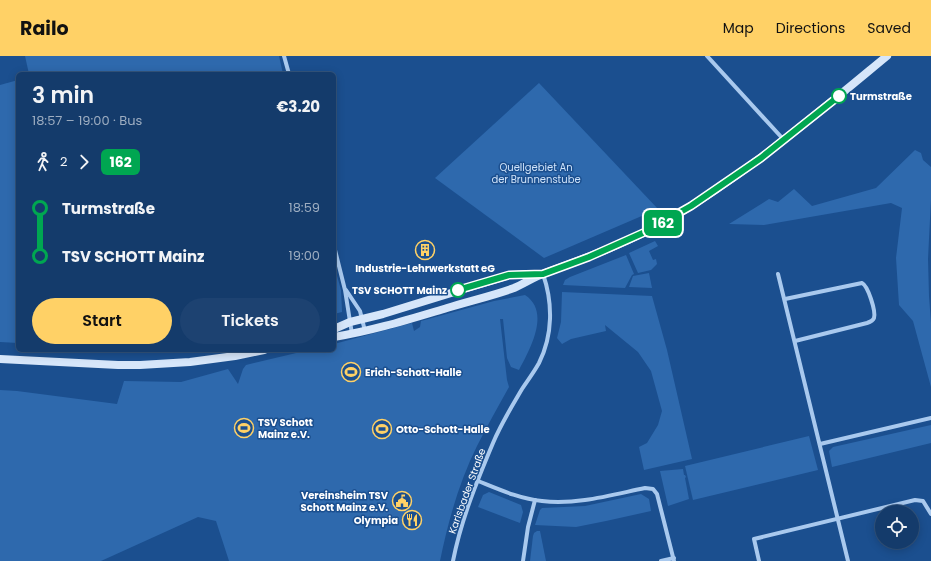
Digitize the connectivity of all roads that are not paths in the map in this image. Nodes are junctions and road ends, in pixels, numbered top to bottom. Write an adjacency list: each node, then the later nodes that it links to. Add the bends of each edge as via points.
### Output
1 (284, 56): 4 (street)
2 (707, 56): 5 (street)
3 (887, 56): 5 (main road)
4 (288, 72)
5 (785, 140): 7 (main road, via 659,225 594,255)
6 (336, 254): 9 (street)
7 (543, 274): 11 (main road, via 509,275); 14 (main road, via 513,288); 22 (street, Karlsbader Straße, via 550,308 546,342 539,362 493,442)
8 (778, 274): 10 (street)
9 (345, 290): 11 (street, via 360,311); 12 (street)
10 (785, 299): 17 (street); 17 (street, via 862,283 868,289 874,313 872,321 867,323)
11 (362, 319): 12 (main road); 14 (street)
12 (350, 322): 13 (main road); 15 (street)
13 (336, 328)
14 (365, 331): 15 (main road)
15 (352, 335): 16 (main road)
16 (336, 338)
17 (795, 341): 21 (street)
18 (254, 352): 19 (main road, via 190,362 140,365)
19 (0, 359)
20 (931, 418): 21 (street)
21 (820, 444): 25 (street)
22 (478, 481): 23 (street); 27 (street, Karlsbader Straße, via 459,534)
23 (535, 500): 26 (street, via 577,501 645,488 653,489 657,494); 28 (street)
24 (931, 514): 25 (street, via 925,504 918,500)
25 (838, 519): 30 (street, via 754,539); 31 (street)
26 (674, 560): 29 (street)
27 (453, 561)
28 (523, 561)
29 (661, 561)
30 (759, 561)
31 (848, 561)

